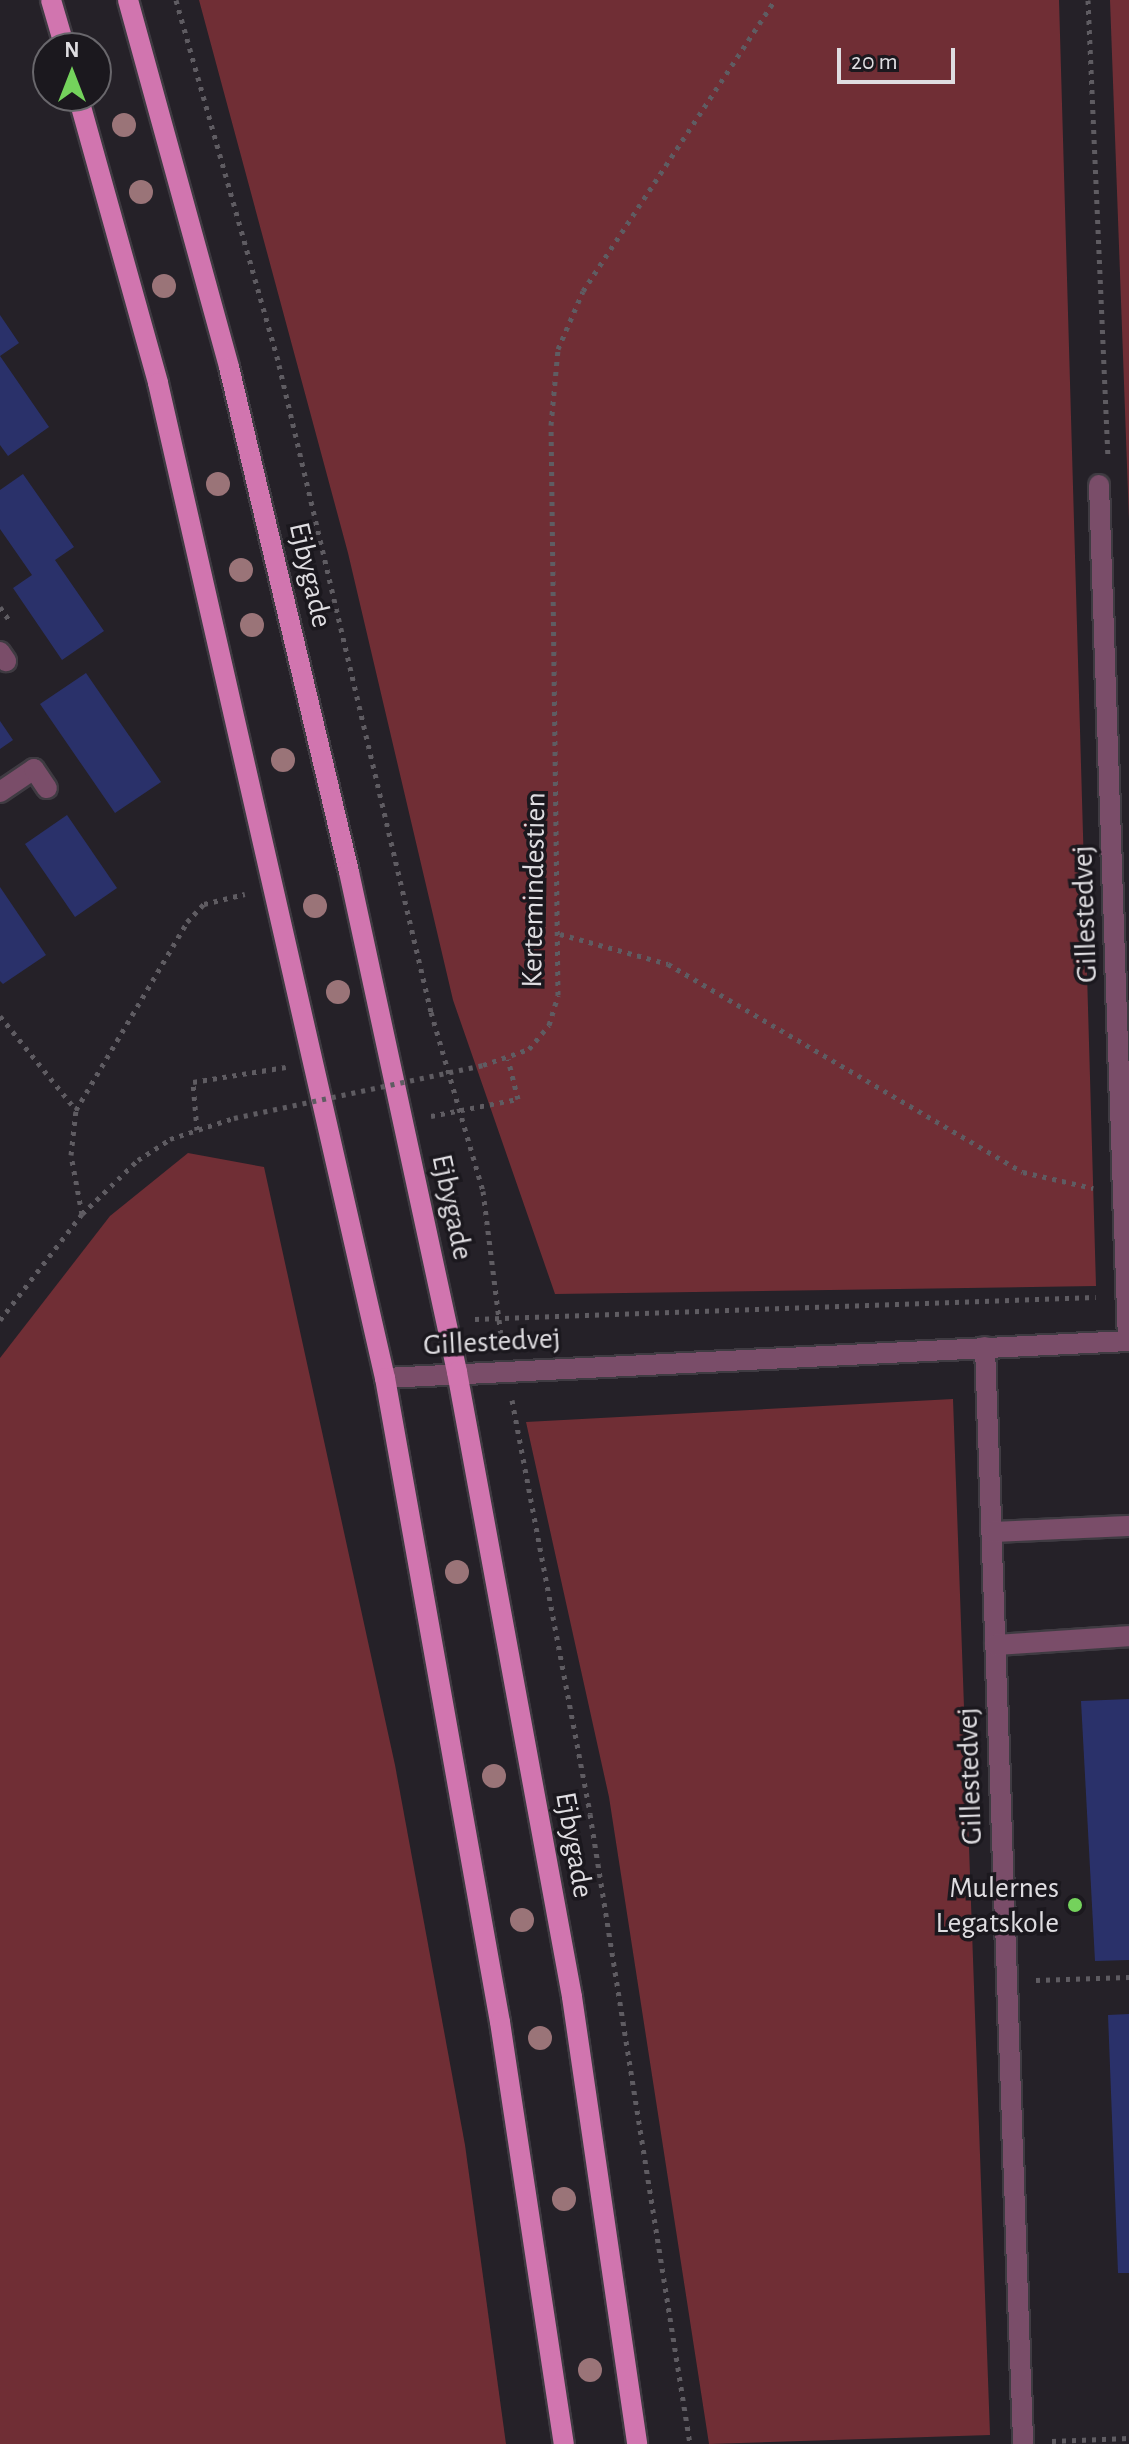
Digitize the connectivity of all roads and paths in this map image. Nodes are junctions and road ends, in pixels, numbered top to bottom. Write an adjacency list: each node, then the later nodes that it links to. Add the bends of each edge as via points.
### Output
1 (51, 0): 6 (main road)
2 (128, 0): 24 (main road, Ejbygade, via 233,382)
3 (176, 0): 17 (path, via 279,365)
4 (775, 0): 12 (path, Kertemindestien, via 583,291 558,349 551,425)
5 (1088, 0): 8 (path)
6 (60, 32)
7 (82, 112): 11 (main road, via 158,383)
8 (1104, 477): 19 (street, Gillestedvej)
9 (47, 788): 10 (street, via 34,769)
10 (0, 792)
11 (278, 886): 16 (path, via 204,904 187,922); 29 (main road)
12 (560, 934): 14 (path, Kertemindestien, via 558,995 549,1025 529,1049); 19 (path, via 668,964 1023,1172)
13 (0, 1016): 16 (path)
14 (508, 1059): 17 (path, via 518,1099); 18 (path, Kertemindestien, bridge)
15 (252, 1071): 18 (path, via 193,1082)
16 (76, 1110): 20 (path, via 71,1155)
17 (459, 1111): 22 (path, via 493,1236)
18 (197, 1130): 20 (path, Kertemindestien, via 138,1160)
19 (1125, 1196): 21 (street, Gillestedvej)
20 (82, 1214): 23 (path, Kertemindestien)
21 (1127, 1296): 22 (path); 25 (street, Gillestedvej)
22 (499, 1318): 24 (path); 27 (path)
23 (0, 1320)
24 (446, 1320): 28 (main road, Ejbygade)
25 (1128, 1341): 26 (street, Gillestedvej)
26 (985, 1347): 27 (street, Gillestedvej); 31 (street, Gillestedvej)
27 (506, 1370): 28 (street, Gillestedvej); 40 (path, via 590,1814)
28 (457, 1372): 29 (street, Gillestedvej); 39 (main road, Ejbygade, via 572,1997)
29 (385, 1378): 38 (main road, via 500,2022)
30 (1129, 1526): 31 (street)
31 (992, 1532): 33 (street, Gillestedvej)
32 (1129, 1636): 33 (street)
33 (995, 1645): 35 (street, Gillestedvej)
34 (1129, 1977): 35 (path)
35 (1007, 1981): 37 (street, Gillestedvej)
36 (1129, 2438): 37 (path)
37 (1023, 2443)
38 (564, 2444)
39 (637, 2444)
40 (690, 2444)

